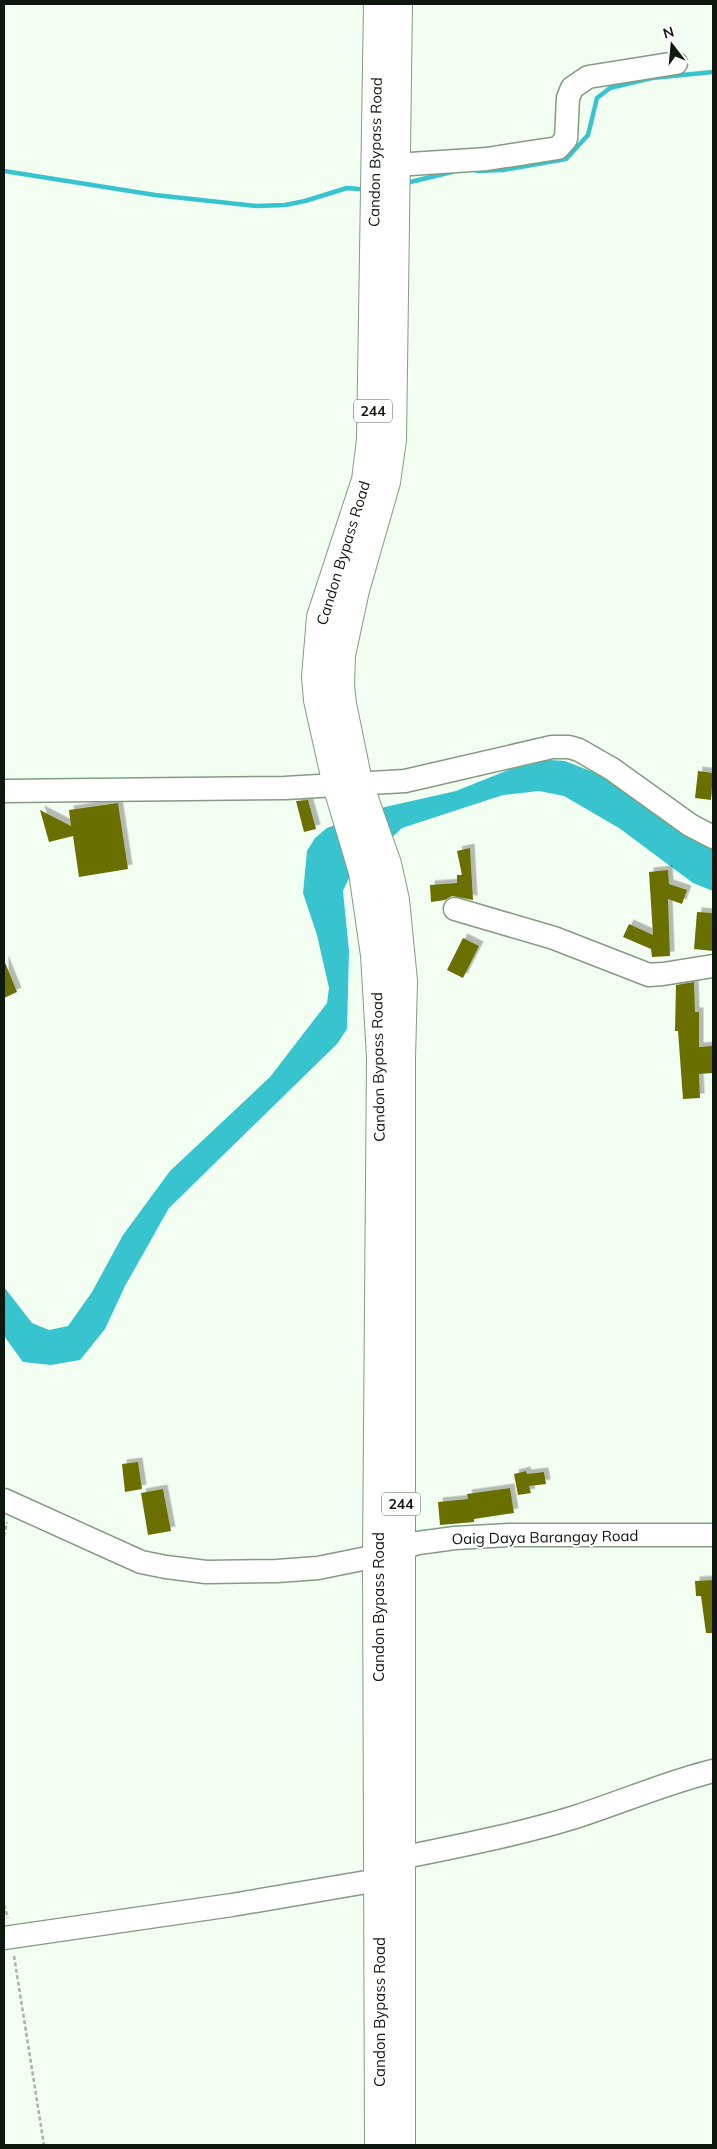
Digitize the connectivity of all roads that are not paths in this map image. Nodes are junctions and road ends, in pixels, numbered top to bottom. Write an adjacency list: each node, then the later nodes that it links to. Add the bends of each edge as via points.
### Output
1 (378, 4): 6 (highway, Candon Bypass Road / 244, via 371,440 366,480 321,616 317,658 318,700)
2 (398, 4): 4 (highway, Candon Bypass Road / 244)
3 (676, 62): 4 (street, via 588,77 580,82 572,88 568,98 566,139 558,148 486,159)
4 (394, 165): 6 (highway, Candon Bypass Road / 244, via 392,440 386,482 355,590 341,655)
5 (4, 791): 6 (street, via 285,788)
6 (350, 793): 7 (street, via 552,747 569,747 612,769 690,825); 12 (highway, Candon Bypass Road / 244, via 375,868)
7 (713, 837)
8 (455, 908): 9 (street, via 554,938 649,974)
9 (713, 966)
10 (4, 1500): 12 (street, Oaig Daya Barangay Road, via 119,1553 166,1568 206,1572 277,1571 318,1568)
11 (713, 1536): 12 (street, Oaig Daya Barangay Road, via 509,1535 433,1540)
12 (389, 1552): 14 (highway, Candon Bypass Road / 244)
13 (713, 1771): 14 (street)
14 (394, 1873): 15 (street, via 232,1905); 16 (highway, Candon Bypass Road / 244); 17 (highway, Candon Bypass Road / 244)
15 (7, 1937)
16 (379, 2145)
17 (401, 2145)

